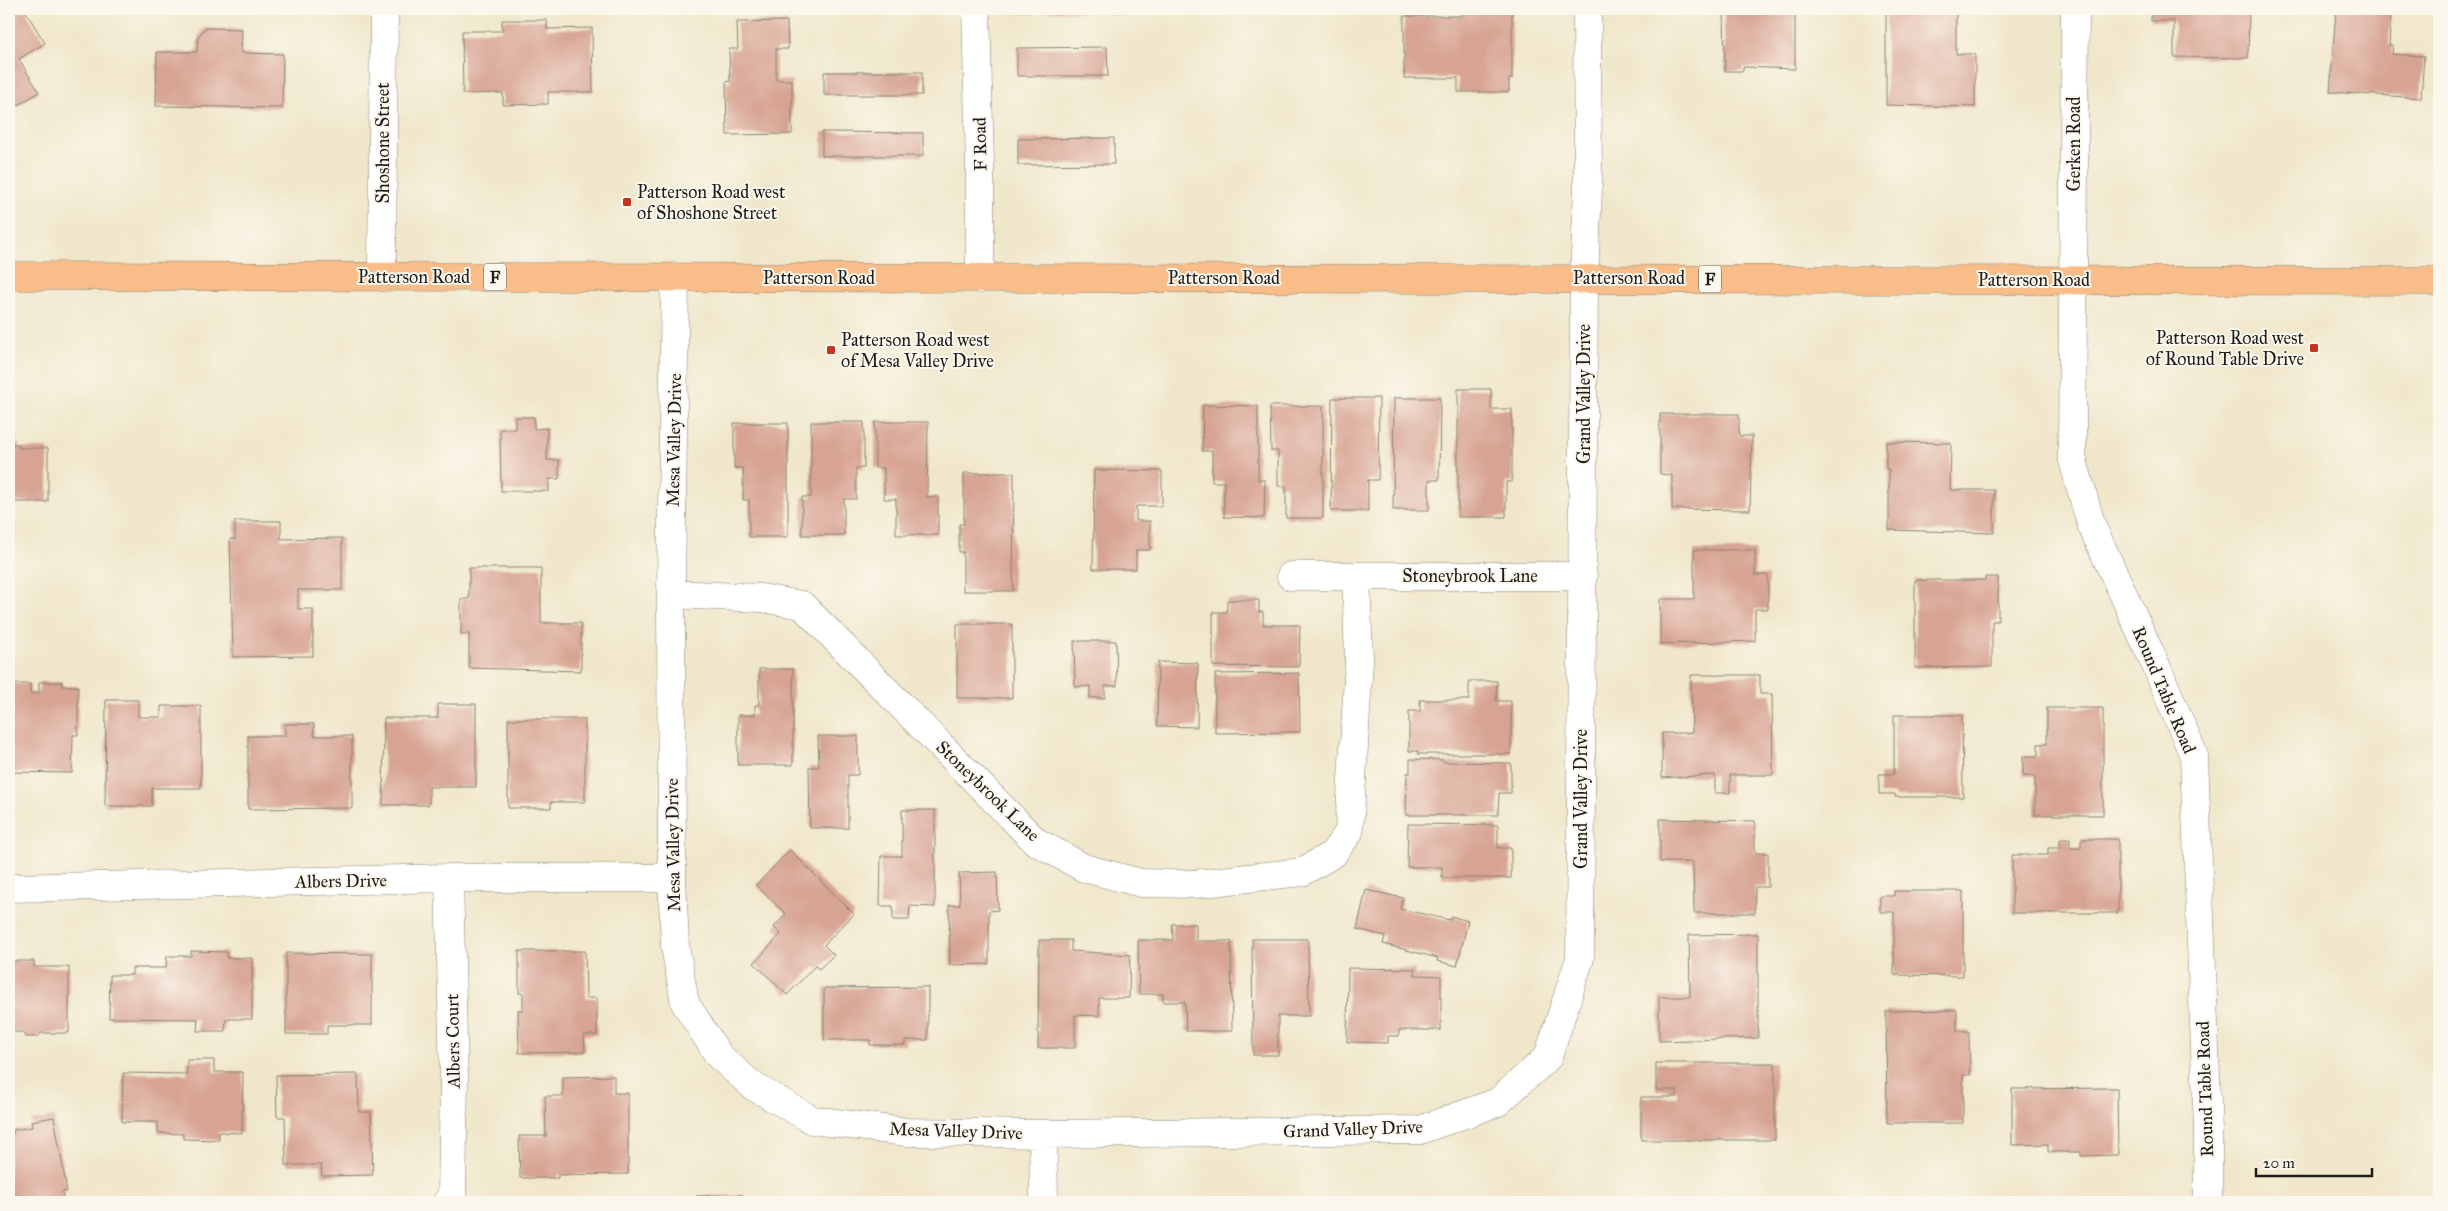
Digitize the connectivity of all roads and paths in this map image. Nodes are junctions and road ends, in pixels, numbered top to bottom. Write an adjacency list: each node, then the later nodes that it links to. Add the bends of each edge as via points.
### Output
1 (384, 9): 6 (street, Shoshone Street)
2 (976, 9): 9 (street, F Road)
3 (1587, 9): 8 (street, Grand Valley Drive, via 1588,189)
4 (2075, 9): 10 (street, Gerken Road)
5 (9, 276): 6 (main road, Patterson Road / F)
6 (382, 277): 7 (main road, Patterson Road / F)
7 (675, 277): 9 (main road, Patterson Road / F); 15 (street, Mesa Valley Drive)
8 (1584, 278): 9 (main road, Patterson Road / F); 10 (main road, Patterson Road / F); 14 (street, Grand Valley Drive)
9 (980, 279)
10 (2074, 280): 11 (main road, Patterson Road / F); 22 (street, Round Table Road, via 2072,457 2091,524 2194,756)
11 (2439, 281)
12 (1291, 576): 13 (street, Stoneybrook Lane)
13 (1356, 576): 14 (street, Stoneybrook Lane); 15 (street, Stoneybrook Lane, via 1359,660 1349,832 1333,854 1302,872 1195,884 1141,883 1084,868 1035,841 802,605 761,598)
14 (1583, 576): 19 (street, Grand Valley Drive, via 1580,958 1548,1057 1498,1102 1420,1130)
15 (672, 594): 17 (street, Mesa Valley Drive)
16 (449, 878): 17 (street, Albers Drive); 18 (street, Albers Drive); 20 (street, Albers Court, via 454,1080 452,1194)
17 (672, 878): 19 (street, Mesa Valley Drive, via 675,946 685,1003 719,1056 753,1086 812,1120 906,1132)
18 (9, 888)
19 (1043, 1134): 21 (street)
20 (447, 1202)
21 (1044, 1202)
22 (2208, 1202)

